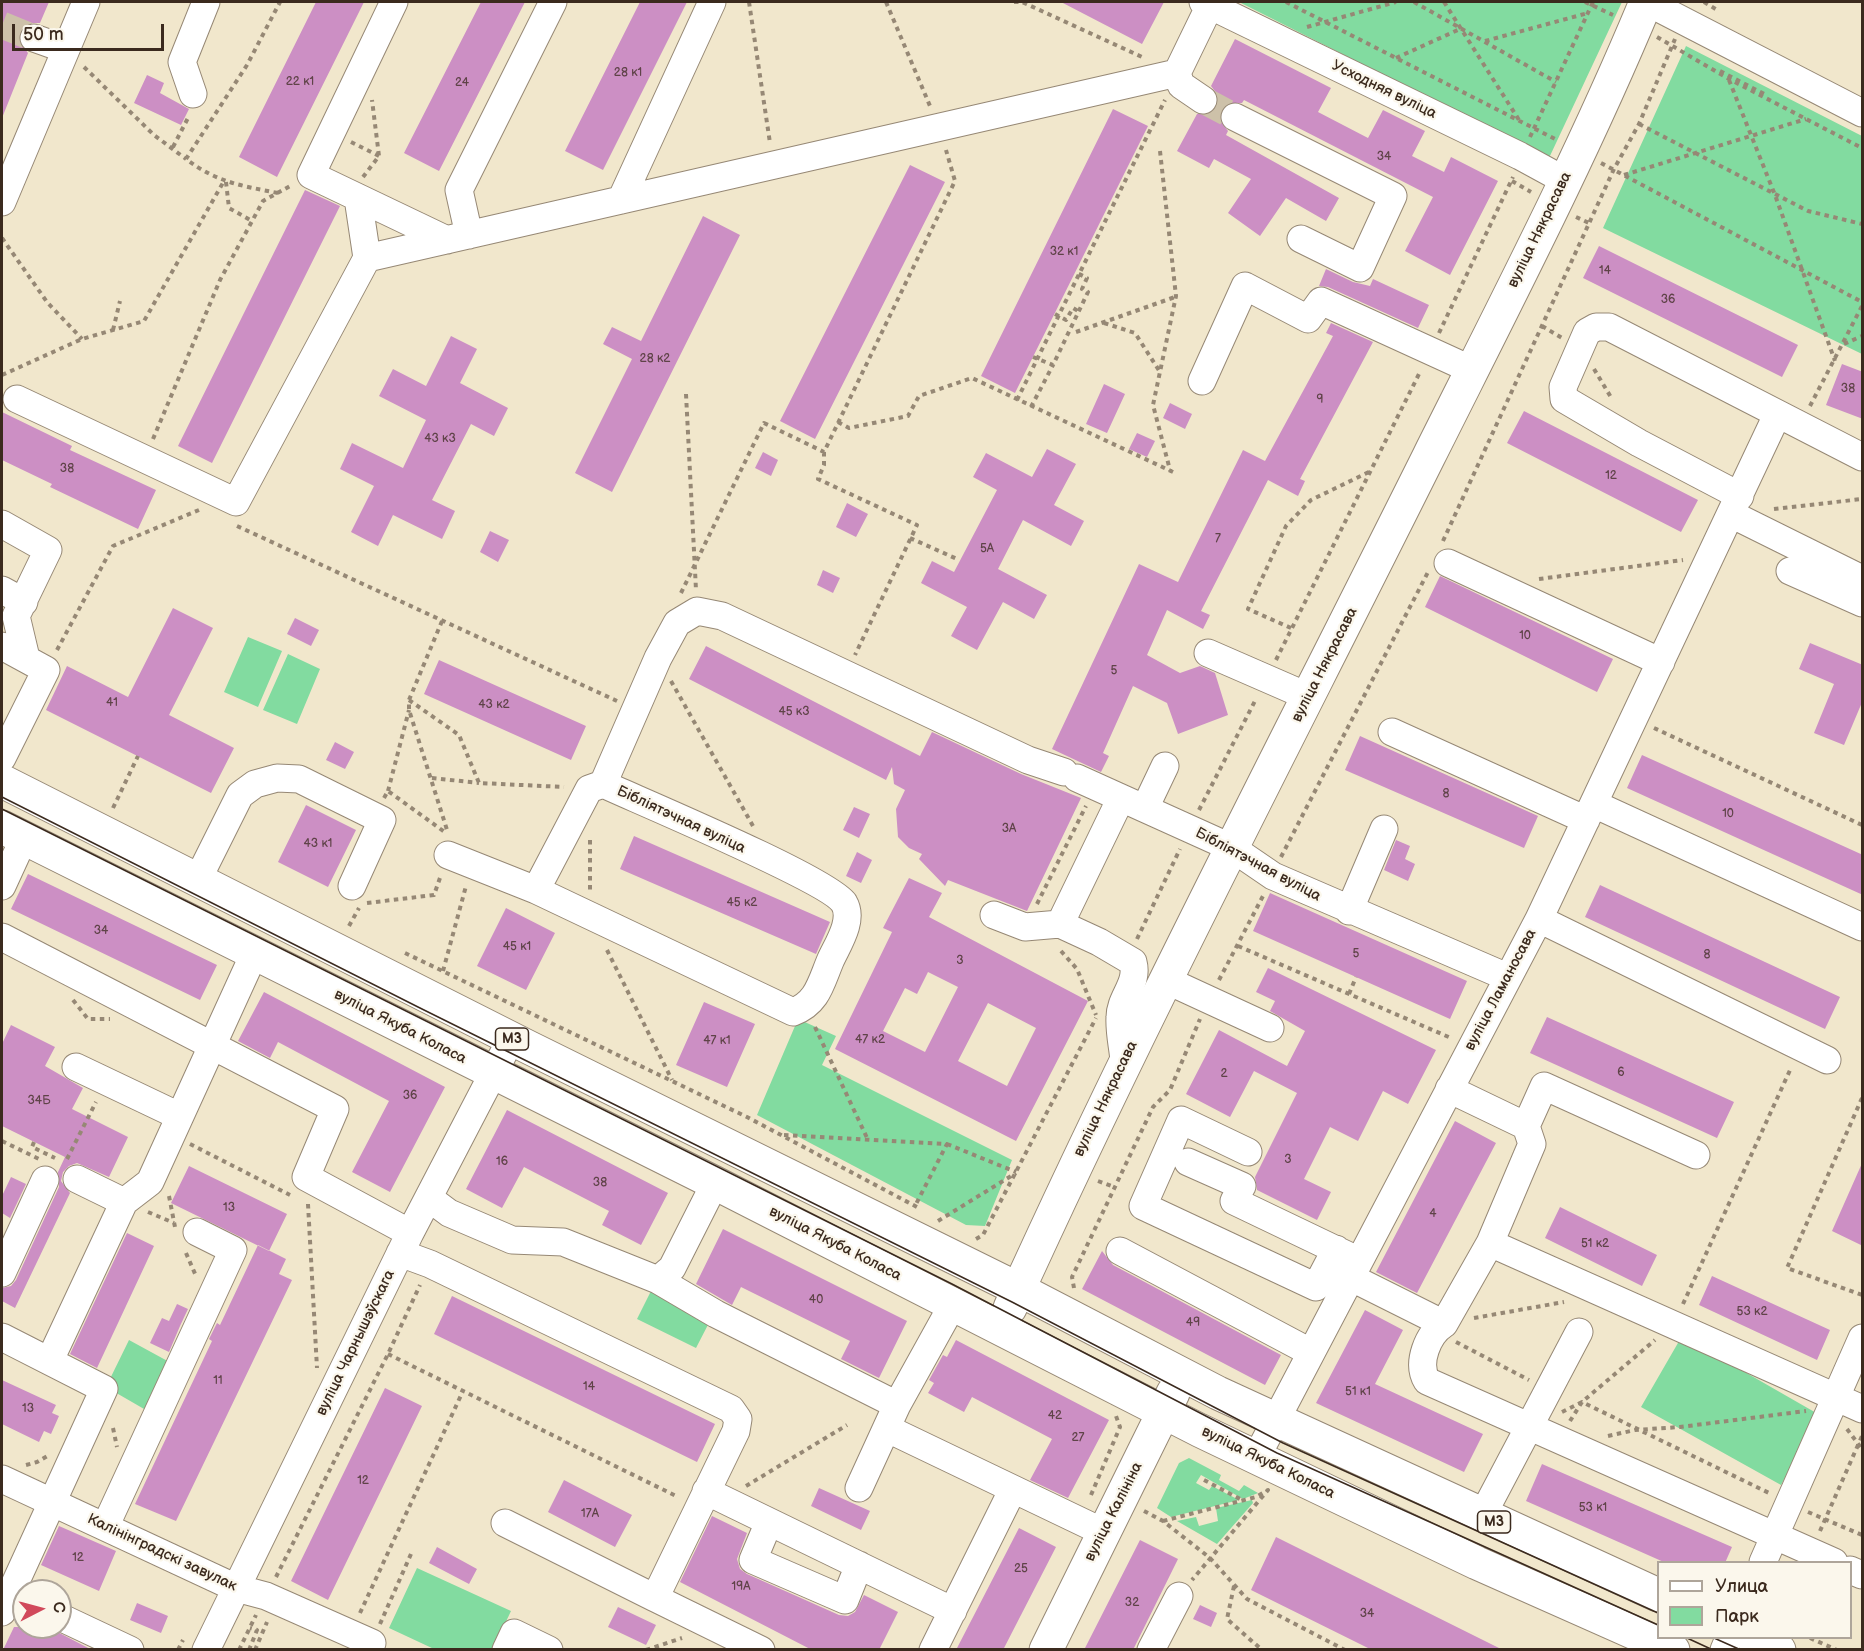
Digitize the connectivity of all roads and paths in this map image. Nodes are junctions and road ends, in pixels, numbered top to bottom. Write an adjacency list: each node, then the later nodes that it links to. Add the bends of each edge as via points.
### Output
1 (86, 2): 25 (street)
2 (206, 2): 30 (street, via 182,62)
3 (280, 2): 49 (path, via 247,65)
4 (394, 2): 39 (street)
5 (553, 2): 67 (street, via 459,190)
6 (712, 2): 61 (street)
7 (749, 2): 50 (path)
8 (886, 2): 37 (path)
9 (1014, 2): 27 (path, via 1022,2)
10 (1286, 2): 19 (path)
11 (1396, 2): 19 (path)
12 (1414, 2): 20 (path)
13 (1444, 2): 20 (path)
14 (1585, 2): 17 (path)
15 (1647, 2): 22 (street); 54 (main road, вуліца Някрасава)
16 (1206, 3): 21 (street, Усходняя вуліца); 27 (street)
17 (1592, 3): 18 (path)
18 (1588, 12): 24 (path); 29 (path)
19 (1325, 21): 21 (path); 26 (path)
20 (1461, 28): 24 (path); 26 (path); 35 (path)
21 (1273, 36): 48 (street, Усходняя вуліца)
22 (1677, 36): 28 (path); 32 (street); 36 (path); 41 (path, via 1730,77)
23 (34, 38): 25 (street)
24 (1485, 41): 29 (path)
25 (65, 49): 42 (path, via 154,135); 62 (street)
26 (1396, 57): 35 (path)
27 (1177, 73): 31 (street, via 1181,85); 37 (street); 44 (path)
28 (1729, 79): 34 (path); 40 (path)
29 (1556, 82): 38 (path)
30 (193, 94): 42 (path, via 193,107)
31 (1203, 100)
32 (1863, 113)
33 (1235, 117): 69 (street, via 1393,196 1360,268)
34 (1807, 119): 40 (path); 41 (path)
35 (1520, 120): 38 (path)
36 (1639, 124): 46 (path); 51 (path)
37 (939, 128): 50 (street); 101 (path, via 955,181)
38 (1534, 128): 48 (path)
39 (332, 132): 47 (path); 52 (street)
40 (1751, 136): 46 (path); 59 (path)
41 (1863, 146)
42 (172, 147): 49 (path)
43 (1137, 148): 44 (path)
44 (1142, 151): 72 (path)
45 (1160, 152): 73 (path)
46 (1695, 153): 53 (path); 59 (path)
47 (379, 156)
48 (1520, 156): 54 (street, Усходняя вуліца); 55 (path)
49 (186, 159): 56 (path)
50 (774, 165): 61 (street)
51 (1614, 169): 53 (path); 65 (path)
52 (311, 175): 58 (path); 60 (street)
53 (1624, 175): 71 (path)
54 (1564, 180): 90 (main road, вуліца Някрасава)
55 (1512, 181): 57 (path); 86 (path)
56 (225, 182): 58 (path); 64 (path, via 228,208); 80 (path, via 144,321)
57 (1532, 192)
58 (278, 193): 64 (path, via 263,201)
59 (1775, 195): 66 (path, via 1808,211); 71 (path)
60 (358, 198): 67 (street); 70 (street)
61 (621, 200): 67 (street)
62 (2, 202)
63 (1572, 214): 65 (path)
64 (252, 221): 104 (path, via 220,280)
65 (1589, 224): 79 (path)
66 (1863, 224)
67 (458, 237): 70 (street)
68 (2, 238): 83 (path, via 47,302)
69 (1301, 239)
70 (367, 258): 104 (street, via 236,502)
71 (1803, 271): 75 (path); 88 (path)
72 (1077, 273): 76 (path, via 1087,278 1082,289 1088,292); 77 (path)
73 (1176, 296): 78 (path); 91 (path)
74 (120, 301): 80 (path)
75 (1863, 304): 84 (path)
76 (1078, 311): 77 (path, via 1073,308 1066,320); 89 (path)
77 (1057, 315): 87 (path)
78 (1104, 322): 81 (path); 91 (path, via 1135,333)
79 (1542, 326): 85 (path); 114 (path)
80 (113, 330): 83 (path)
81 (1076, 332)
82 (1863, 336): 84 (path)
83 (82, 339): 92 (path)
84 (1843, 345): 88 (path)
85 (1581, 348): 97 (path); 100 (street, via 1587,332 1609,327); 107 (street, via 1563,387 1563,399)
86 (1431, 351): 90 (street); 93 (street, via 1321,301 1308,319 1245,286); 105 (path)
87 (1035, 358): 89 (path); 96 (path)
88 (1834, 361): 99 (path)
89 (1053, 365): 98 (path)
90 (1472, 370): 131 (main road, вуліца Някрасава)
91 (1160, 372): 98 (path, via 1153,405 1171,471)
92 (2, 375)
93 (1202, 381)
94 (686, 394): 115 (path)
95 (17, 399): 104 (street)
96 (1017, 400): 98 (path); 101 (path, via 972,378 919,396 908,416 849,428)
97 (1616, 405)
98 (1031, 407)
99 (1807, 412)
100 (1777, 415): 103 (street); 107 (street, вуліца Ламаносава)
101 (838, 423): 102 (path)
102 (824, 452): 111 (path, via 818,479 916,525); 115 (path, via 764,423)
103 (1863, 457)
104 (145, 459)
105 (1370, 472): 123 (path); 123 (path, via 1311,500 1286,526 1248,609)
106 (1863, 499): 107 (path)
107 (1736, 505): 112 (street, вуліца Ламаносава); 117 (street)
108 (210, 514): 128 (path, via 200,509 113,546)
109 (2, 524): 119 (street, via 48,550)
110 (231, 524): 122 (path)
111 (910, 538): 113 (path); 129 (path)
112 (1711, 556): 118 (path); 127 (street, вуліца Ламаносава)
113 (957, 559)
114 (1440, 559): 118 (street); 159 (path, via 1292,833)
115 (695, 566): 120 (path); 120 (path)
116 (1790, 571): 121 (street)
117 (1863, 579)
118 (1492, 585): 127 (street)
119 (13, 596): 128 (street, via 16,616)
120 (688, 603): 126 (street, Бібліятэчная вуліца); 129 (street, Бібліятэчная вуліца)
121 (1863, 603)
122 (442, 621): 132 (path); 133 (path)
123 (1291, 628): 130 (path)
124 (2, 646): 128 (street)
125 (1208, 653): 130 (street)
126 (658, 658): 144 (street, Бібліятэчная вуліца); 158 (path)
127 (1661, 662): 135 (street, вуліца Ламаносава)
128 (36, 664): 138 (street)
129 (845, 674): 143 (street, Бібліятэчная вуліца)
130 (1265, 680): 131 (street); 153 (path)
131 (1309, 698): 156 (main road, вуліца Някрасава)
132 (409, 700): 134 (path); 142 (path, via 459,735)
133 (623, 704)
134 (409, 710): 140 (path); 145 (path)
135 (1635, 719): 149 (street, вуліца Ламаносава); 152 (path)
136 (1392, 732): 149 (street)
137 (138, 756): 148 (path)
138 (2, 758)
139 (1165, 766): 147 (street)
140 (432, 778): 142 (path); 145 (path, via 448,835)
141 (2, 781): 160 (main road, М3)
142 (479, 783): 144 (path)
143 (1077, 783): 147 (street, Бібліятэчная вуліца); 171 (path, via 1033,913)
144 (596, 786): 158 (street, Бібліятэчная вуліца); 163 (street)
145 (388, 791): 151 (path)
146 (103, 803): 148 (path)
147 (1133, 803): 153 (street, Бібліятэчная вуліца); 171 (street)
148 (113, 808): 150 (path)
149 (1590, 812): 166 (street, вуліца Ламаносава); 169 (street)
150 (124, 814)
151 (375, 816): 160 (street, via 299,779 277,778 255,784 240,795); 162 (street, via 382,820)
152 (1863, 825)
153 (1190, 828): 156 (street, Бібліятэчная вуліца); 176 (path)
154 (1384, 829): 164 (street)
155 (13, 832): 161 (street); 175 (main road, вуліца Якуба Коласа)
156 (1232, 848): 159 (street, Бібліятэчная вуліца); 180 (main road, вуліца Някрасава)
157 (460, 860): 163 (street); 168 (path, via 434,895 361,904); 177 (path)
158 (774, 862): 184 (street, Бібліятэчная вуліца, via 832,892 845,905 846,924 815,997)
159 (1273, 876): 164 (street, Бібліятэчная вуліца); 173 (path)
160 (198, 879): 187 (main road, М3)
161 (2, 886)
162 (352, 886)
163 (536, 890): 184 (street, via 793,1012)
164 (1349, 911): 179 (street, Бібліятэчная вуліца)
165 (994, 915): 171 (street, via 1025,927)
166 (1539, 920): 179 (street, вуліца Ламаносава); 190 (street)
167 (339, 921): 168 (path)
168 (349, 926): 170 (path)
169 (1863, 927)
170 (360, 931)
171 (1052, 931): 176 (street, via 1100,942); 185 (path, via 1077,969)
172 (2, 937): 188 (street)
173 (1238, 946): 181 (path); 182 (path)
174 (402, 951): 177 (path)
175 (254, 954): 188 (street); 194 (main road, вуліца Якуба Коласа)
176 (1128, 957): 192 (street, via 1136,971 1119,1015)
177 (443, 971): 200 (path)
178 (1356, 977): 181 (path)
179 (1507, 977): 189 (street, вуліца Ламаносава)
180 (1166, 980): 182 (street); 192 (main road, вуліца Някрасава)
181 (1349, 994): 189 (path)
182 (1208, 999): 186 (street); 228 (path, via 1170,1090 1153,1107)
183 (1102, 1006): 185 (path)
184 (806, 1007): 201 (path)
185 (1096, 1016): 207 (path)
186 (1270, 1028)
187 (511, 1039): 194 (street, вуліца Чарнышэўскага); 230 (main road, М3)
188 (210, 1045): 198 (street); 222 (street, via 335,1109 306,1177)
189 (1470, 1047): 196 (street, вуліца Ламаносава)
190 (1800, 1047): 191 (street); 234 (path)
191 (1827, 1059)
192 (1124, 1061): 230 (main road, вуліца Някрасава)
193 (76, 1067): 195 (street)
194 (493, 1074): 210 (main road, вуліца Якуба Коласа); 211 (street, вуліца Чарнышэўскага)
195 (106, 1081): 198 (street); 202 (path, via 65,1162 32,1147)
196 (1449, 1089): 199 (street); 225 (street, вуліца Ламаносава)
197 (1863, 1098): 232 (path, via 1787,1268)
198 (175, 1125): 212 (street, via 150,1182); 213 (path)
199 (1526, 1126): 205 (street, via 1544,1086); 223 (street, via 1532,1144)
200 (781, 1135): 201 (path); 214 (path)
201 (868, 1140): 203 (path)
202 (34, 1142)
203 (947, 1144): 207 (path); 214 (path)
204 (1248, 1152): 225 (street, via 1181,1120 1143,1206 1316,1287)
205 (1696, 1155)
206 (1188, 1162): 225 (street, via 1242,1186 1234,1201)
207 (1016, 1172): 218 (path); 221 (path, via 983,1235 976,1239)
208 (77, 1179): 212 (street)
209 (45, 1180): 227 (street)
210 (716, 1183): 229 (street, via 672,1268); 233 (main road, вуліца Якуба Коласа)
211 (429, 1198): 222 (street, вуліца Чарнышэўскага); 229 (street, via 449,1213 512,1240 563,1242)
212 (124, 1202): 220 (path); 242 (street)
213 (308, 1204): 215 (path); 244 (path)
214 (915, 1206): 216 (path)
215 (317, 1209)
216 (922, 1211)
217 (930, 1216): 218 (path)
218 (938, 1221): 219 (path)
219 (947, 1226)
220 (197, 1232): 265 (street, via 233,1250)
221 (966, 1235)
222 (405, 1243): 226 (street); 288 (street, вуліца Чарнышэўскага)
223 (1490, 1243): 231 (street); 235 (street)
224 (1120, 1251): 240 (street)
225 (1348, 1262): 235 (street); 240 (street, вуліца Ламаносава)
226 (430, 1263): 241 (path); 268 (street, via 731,1409 738,1419 736,1431)
227 (2, 1273)
228 (1072, 1277)
229 (658, 1281): 252 (street)
230 (1018, 1289): 236 (main road, вуліца Някрасава); 243 (main road, М3)
231 (1606, 1294): 234 (street); 235 (path)
232 (1863, 1295)
233 (952, 1304): 236 (main road, вуліца Якуба Коласа); 252 (street)
234 (1674, 1325): 248 (path); 249 (street)
235 (1439, 1327): 246 (path); 255 (street, via 1422,1360 1422,1373 1427,1381)
236 (1001, 1328): 251 (main road, вуліца Якуба Коласа)
237 (1579, 1332): 246 (street)
238 (2, 1337): 242 (street)
239 (1863, 1338): 249 (street)
240 (1310, 1352): 253 (street, вуліца Ламаносава)
241 (388, 1354): 247 (path); 290 (path)
242 (50, 1360): 245 (street)
243 (1182, 1375): 251 (main road, вуліца Калініна); 253 (main road, М3)
244 (318, 1376)
245 (104, 1389): 265 (path); 271 (street)
246 (1548, 1390): 255 (street)
247 (463, 1391): 268 (path); 299 (path)
248 (1582, 1402): 255 (path); 256 (path); 258 (path)
249 (1834, 1402): 250 (street); 256 (path, via 1680,1427); 259 (path); 270 (street)
250 (1863, 1410)
251 (1164, 1412): 262 (main road, вуліца Якуба Коласа); 279 (main road, вуліца Калініна)
252 (893, 1417): 266 (street); 267 (street)
253 (1275, 1420): 262 (street, вуліца Ламаносава); 273 (main road, М3)
254 (848, 1425): 268 (path)
255 (1528, 1428): 258 (street); 273 (street)
256 (1635, 1430): 258 (path); 270 (path)
257 (1863, 1436): 259 (path)
258 (1565, 1442): 281 (street)
259 (1858, 1444): 260 (path); 274 (path)
260 (1863, 1449)
261 (52, 1452): 263 (path)
262 (1256, 1458): 312 (main road, вуліца Якуба Коласа, via 1477,1563)
263 (12, 1473): 271 (street, Калінінградскі завулак)
264 (1204, 1480): 269 (path)
265 (125, 1484): 278 (street)
266 (858, 1488)
267 (1013, 1489): 279 (street); 293 (street)
268 (709, 1499): 276 (street); 292 (street)
269 (1242, 1500): 275 (path); 284 (path, via 1268,1490)
270 (1789, 1503): 274 (path); 281 (street)
271 (52, 1504): 278 (street, Калінінградскі завулак); 294 (street)
272 (1144, 1511): 275 (path)
273 (1482, 1516): 289 (main road, М3)
274 (1826, 1520): 280 (path); 283 (path)
275 (1163, 1521): 284 (path)
276 (769, 1522): 286 (street); 286 (street, via 753,1560 845,1600)
277 (506, 1523): 292 (street)
278 (105, 1527): 288 (street, Калінінградскі завулак)
279 (1103, 1532): 308 (main road, вуліца Калініна)
280 (1863, 1535)
281 (1774, 1536): 283 (street); 285 (street)
282 (411, 1554): 299 (path)
283 (1823, 1557)
284 (1210, 1558): 287 (path); 291 (path)
285 (1764, 1561)
286 (859, 1565): 293 (street)
287 (1234, 1586): 310 (path, via 1227,1618); 311 (path, via 1247,1599)
288 (236, 1588): 290 (street, Калінінградскі завулак); 301 (street, вуліца Чарнышэўскага)
289 (1657, 1594)
290 (266, 1596): 296 (path); 299 (street, Калінінградскі завулак)
291 (1179, 1596): 309 (street)
292 (655, 1598): 306 (street)
293 (953, 1611): 307 (street)
294 (2, 1612)
295 (72, 1623): 300 (street)
296 (250, 1628): 302 (path); 303 (path, via 256,1630)
297 (1755, 1639): 313 (main road)
298 (1812, 1639): 314 (path)
299 (362, 1641)
300 (130, 1650)
301 (206, 1650)
302 (239, 1650)
303 (249, 1650)
304 (506, 1650): 305 (street, via 514,1633)
305 (549, 1650)
306 (761, 1650)
307 (933, 1650)
308 (1046, 1650)
309 (1151, 1650)
310 (1262, 1650)
311 (1345, 1650)
312 (1674, 1650)
313 (1779, 1650)
314 (1837, 1650)

